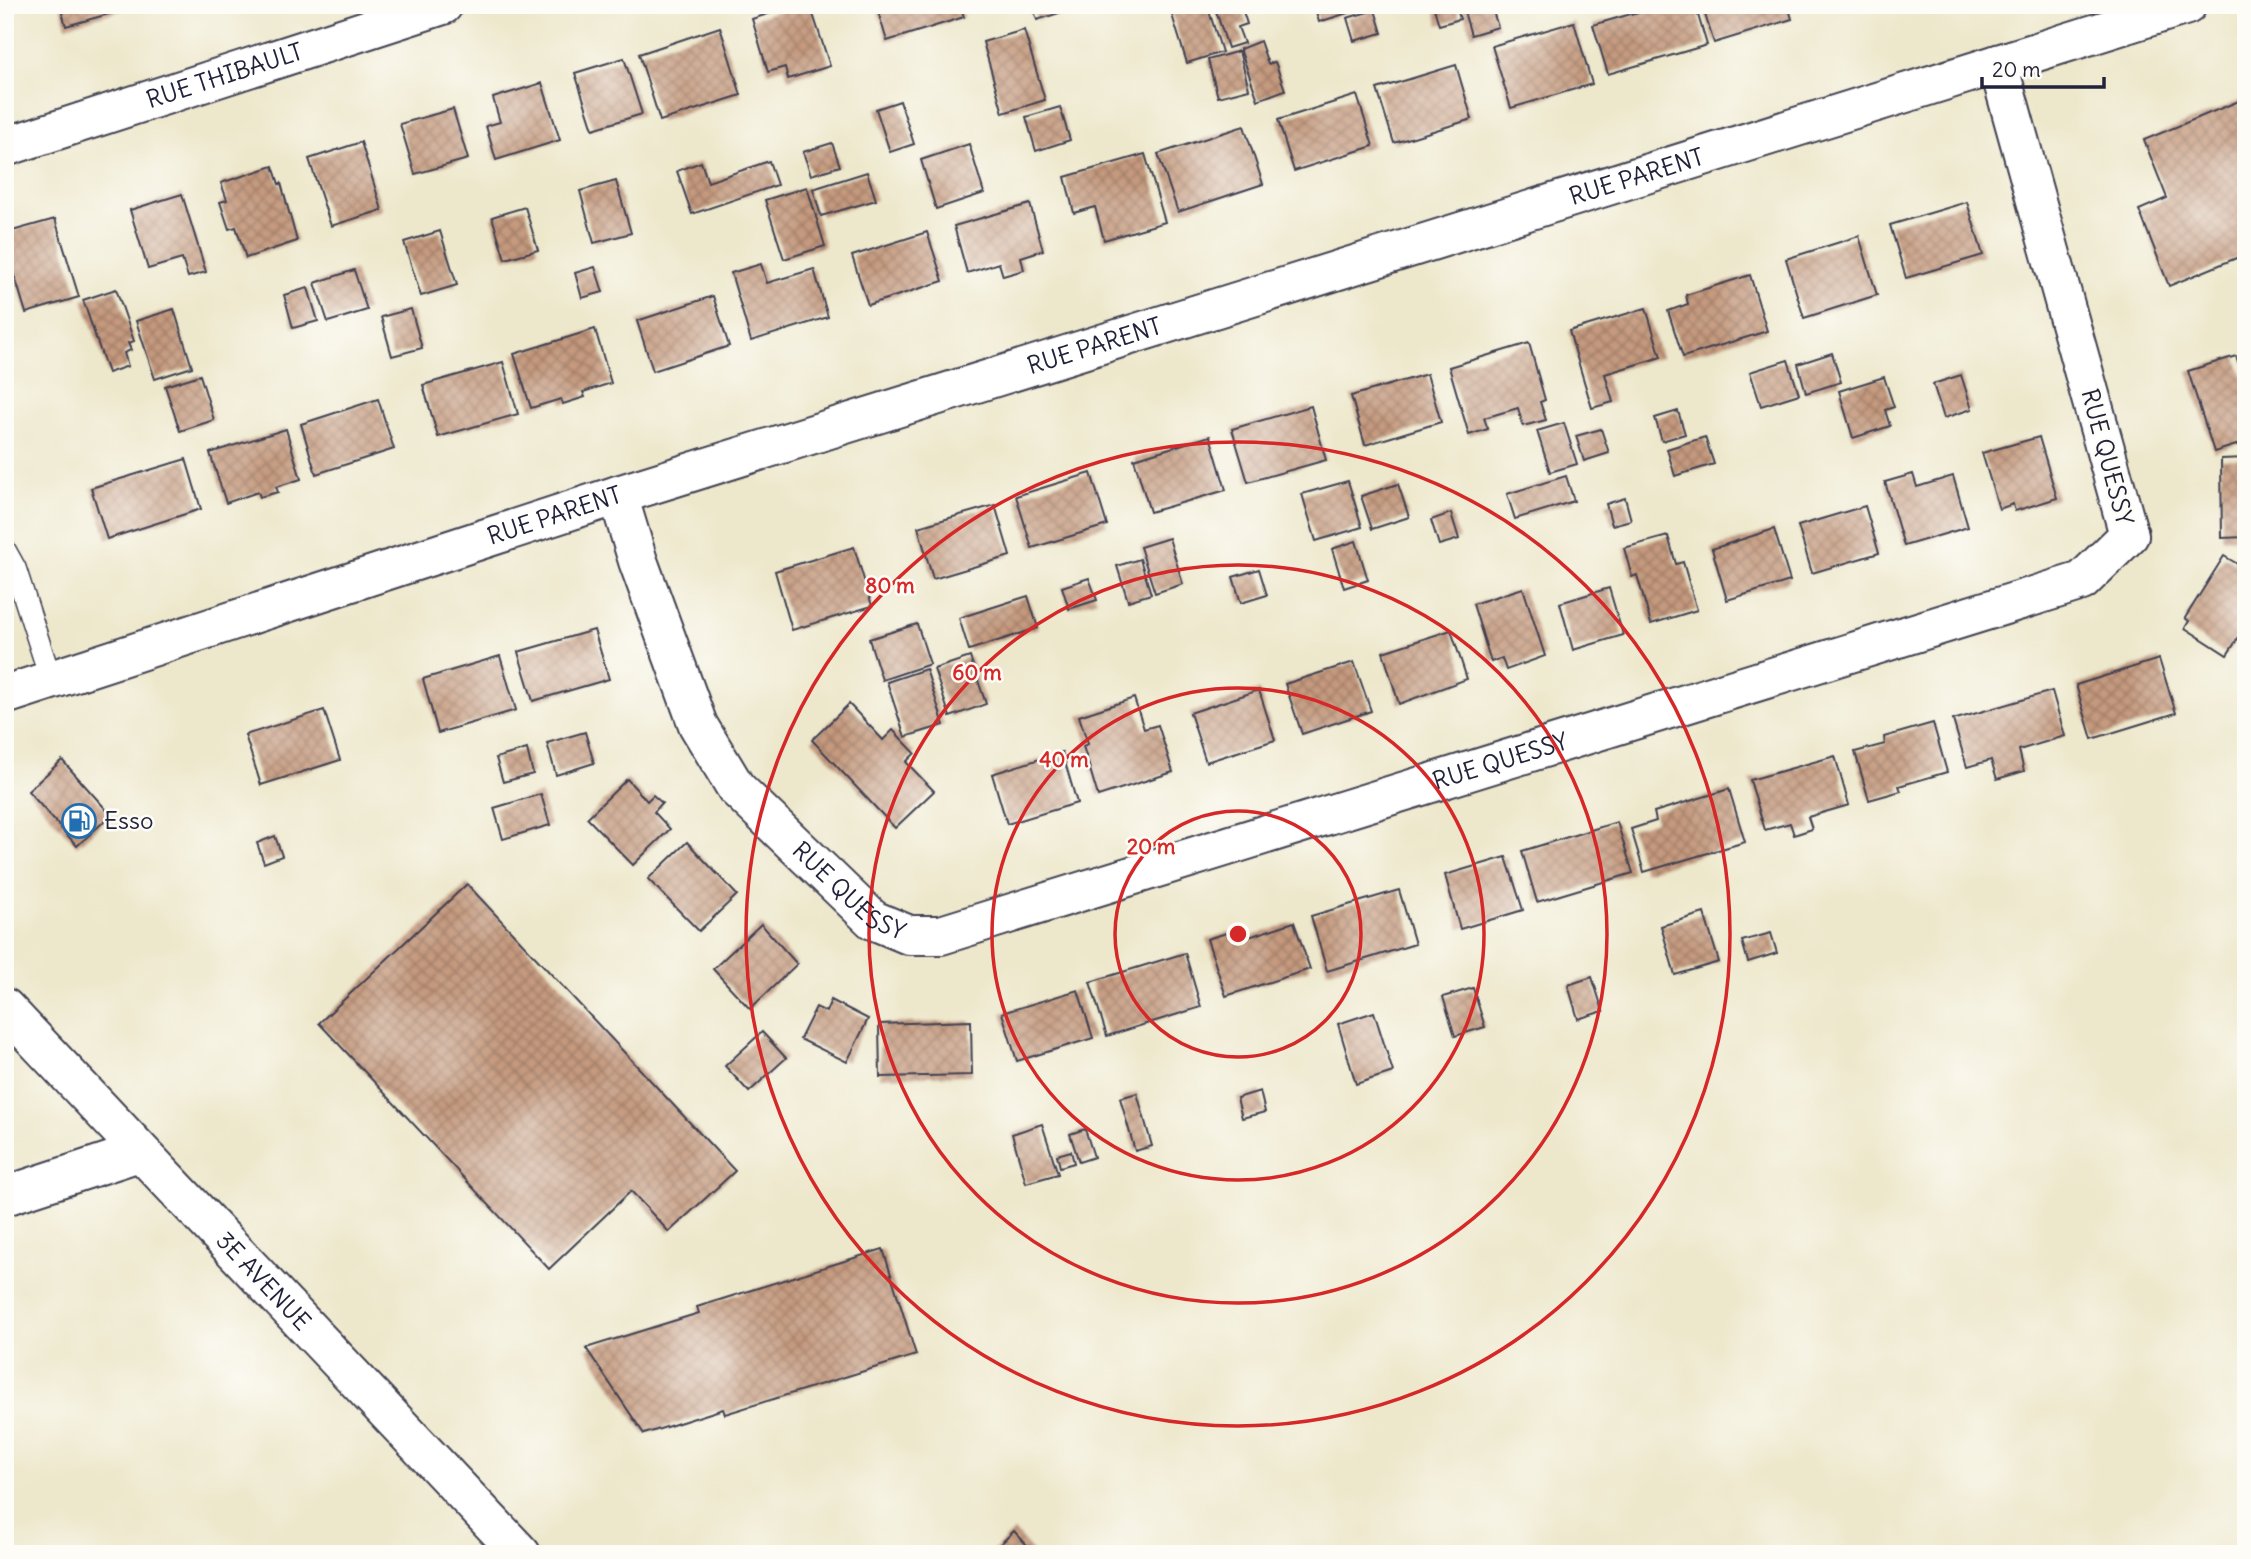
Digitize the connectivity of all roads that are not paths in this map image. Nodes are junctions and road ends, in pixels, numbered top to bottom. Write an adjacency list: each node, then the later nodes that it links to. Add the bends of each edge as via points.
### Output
1 (443, 5): 4 (street, RUE THIBAULT)
2 (2187, 5): 3 (street, RUE PARENT)
3 (1998, 64): 5 (street, RUE PARENT); 5 (street, RUE QUESSY, via 2129,535 2082,581 941,935 909,935 873,920 736,788 698,725)
4 (5, 147)
5 (618, 495): 7 (street, RUE PARENT)
6 (5, 550): 7 (lane)
7 (51, 680): 8 (street, RUE PARENT)
8 (5, 695)
9 (5, 1009): 10 (street, 3E AVENUE)
10 (139, 1152): 11 (street); 12 (street, 3E AVENUE)
11 (5, 1196)
12 (521, 1554)

